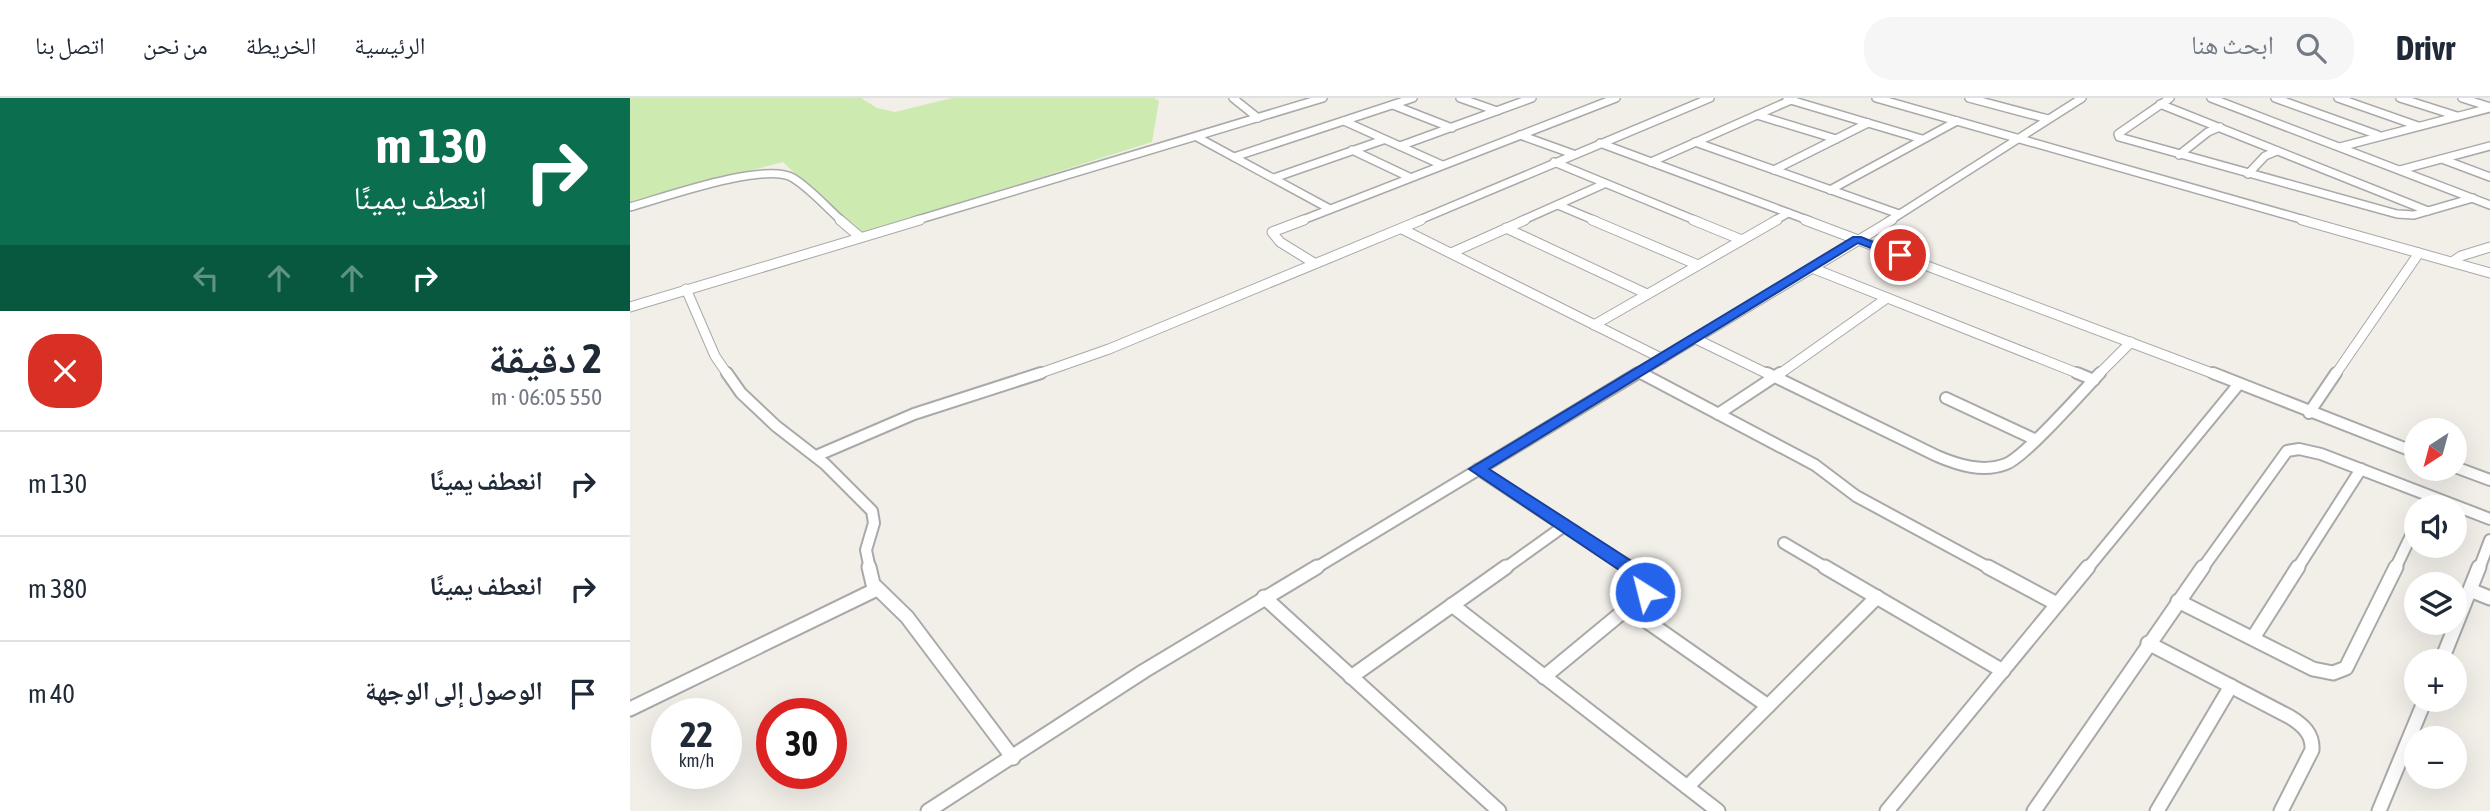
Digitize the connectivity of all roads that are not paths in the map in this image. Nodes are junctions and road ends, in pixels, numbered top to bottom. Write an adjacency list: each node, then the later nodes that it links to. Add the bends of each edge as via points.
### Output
1 (1233, 98): 27 (street)
2 (1323, 98): 19 (street)
3 (1413, 98): 22 (street)
4 (1460, 98): 24 (street)
5 (1532, 98): 24 (street)
6 (1616, 98): 35 (street)
7 (1710, 98): 43 (street)
8 (1876, 98): 30 (street)
9 (1969, 98): 20 (street)
10 (1993, 98): 20 (street)
11 (2082, 98): 28 (street)
12 (2170, 98): 21 (street)
13 (2211, 98): 45 (street)
14 (2276, 98): 36 (street)
15 (2338, 98): 32 (street)
16 (2400, 98): 26 (street)
17 (2462, 98): 23 (street)
18 (1788, 99): 25 (street); 31 (street)
19 (1309, 100): 27 (street)
20 (1985, 102): 28 (street)
21 (2160, 104): 33 (street); 50 (street, via 2118,136)
22 (1393, 105): 29 (street); 34 (street)
23 (2490, 107): 26 (street)
24 (1497, 111): 34 (street)
25 (1756, 115): 39 (street); 42 (street)
26 (2457, 116): 32 (street)
27 (1258, 118): 37 (street)
28 (2048, 119): 38 (street)
29 (1344, 121): 41 (street); 51 (street)
30 (1957, 121): 38 (street); 40 (street)
31 (1868, 123): 39 (street); 40 (street)
32 (2419, 126): 36 (street)
33 (2220, 127): 48 (street); 50 (street)
34 (1452, 128): 44 (street)
35 (1520, 135): 49 (street); 55 (street)
36 (2379, 136): 45 (street)
37 (1197, 137): 51 (street); 74 (street)
38 (2019, 138): 71 (street); 79 (street)
39 (1836, 139): 56 (street)
40 (1922, 139): 63 (street)
41 (1383, 140): 44 (street); 47 (street)
42 (1695, 142): 54 (street); 56 (street)
43 (1600, 143): 49 (street); 54 (street)
44 (1400, 146): 55 (street)
45 (2340, 147): 57 (street)
46 (2489, 147): 52 (street)
47 (1353, 150): 59 (street); 61 (street)
48 (2277, 151): 58 (street, via 2264,156); 69 (street)
49 (1573, 155): 53 (street)
50 (2179, 155): 58 (street)
51 (1234, 157): 61 (street)
52 (2442, 159): 57 (street); 60 (street)
53 (1554, 162): 62 (street); 73 (street)
54 (1651, 162): 70 (street)
55 (1442, 165): 59 (street)
56 (1774, 170): 63 (street)
57 (2400, 170): 64 (street)
58 (2248, 174): 69 (street, via 2397,214)
59 (1409, 177): 68 (street)
60 (2490, 177)
61 (1274, 178): 68 (street)
62 (1604, 184): 65 (street); 76 (street)
63 (1830, 190): 71 (street)
64 (2473, 198): 66 (street); 69 (street)
65 (1558, 205): 72 (street); 82 (street)
66 (2490, 205)
67 (630, 207): 74 (street, via 745,177 782,174 792,177)
68 (1328, 208): 81 (street, via 1272,232)
69 (2428, 211)
70 (1788, 214): 75 (street); 76 (street)
71 (1899, 214): 75 (street)
72 (1506, 228): 78 (street); 86 (street)
73 (1402, 229): 78 (street); 81 (street)
74 (860, 237): 85 (street)
75 (1857, 239): 83 (street); 91 (street)
76 (1742, 240): 82 (street)
77 (2490, 247): 80 (street)
78 (1451, 253): 89 (street)
79 (2418, 253): 80 (street); 98 (street)
80 (2452, 262): 84 (street)
81 (1314, 263): 102 (street, via 1108,349 925,410)
82 (1698, 265): 86 (street)
83 (1812, 268): 87 (street); 90 (street)
84 (2490, 273)
85 (686, 289): 88 (street); 102 (street, via 731,381 763,415)
86 (1647, 294): 89 (street)
87 (1887, 298): 94 (street); 95 (street)
88 (630, 307)
89 (1594, 325): 92 (street)
90 (1696, 339): 92 (street); 94 (street)
91 (2131, 342): 95 (street); 96 (street)
92 (1663, 359): 93 (street)
93 (1640, 373): 99 (street); 103 (street)
94 (1775, 377): 99 (street); 100 (street, via 1959,464 2001,466 2015,460)
95 (2095, 380): 100 (street)
96 (2238, 385): 98 (street); 121 (street)
97 (1946, 398): 100 (street)
98 (2309, 413): 101 (street)
99 (1718, 414): 121 (street, via 1815,465 1856,496)
100 (2036, 440)
101 (2404, 448)
102 (816, 456): 115 (street, via 874,514 867,560)
103 (1478, 469): 110 (street); 117 (street)
104 (2361, 470): 107 (street); 120 (street, via 2314,451 2287,451); 124 (street)
105 (2468, 472): 106 (street)
106 (2490, 480)
107 (2413, 495)
108 (2467, 513): 109 (street)
109 (2490, 519)
110 (1564, 526): 122 (street); 123 (street, via 1643,579 1645,592)
111 (2490, 540): 114 (street)
112 (1784, 543): 118 (street)
113 (2404, 549): 124 (street, via 2343,671 2320,671)
114 (2487, 556): 116 (street)
115 (877, 589): 132 (street); 134 (street, via 902,610)
116 (2470, 590): 119 (street); 126 (street)
117 (1264, 597): 128 (street); 134 (street)
118 (1877, 597): 127 (street); 131 (street)
119 (2490, 598)
120 (2178, 601): 124 (street); 125 (street)
121 (2057, 604): 127 (street)
122 (1452, 605): 128 (street); 129 (street)
123 (1628, 608): 129 (street); 131 (street)
124 (2253, 638)
125 (2148, 643): 130 (street); 140 (street)
126 (2446, 649)
127 (2003, 671): 139 (street)
128 (1351, 677): 137 (street)
129 (1544, 677): 135 (street)
130 (2231, 686): 141 (street); 142 (street, via 2297,721 2311,736 2312,750)
131 (1768, 706): 135 (street)
132 (630, 709)
133 (2420, 712): 143 (street)
134 (1013, 758): 136 (street)
135 (1687, 787): 138 (street)
136 (928, 811)
137 (1499, 811)
138 (1718, 811)
139 (1887, 811)
140 (2034, 811)
141 (2157, 811)
142 (2281, 811)
143 (2379, 811)

